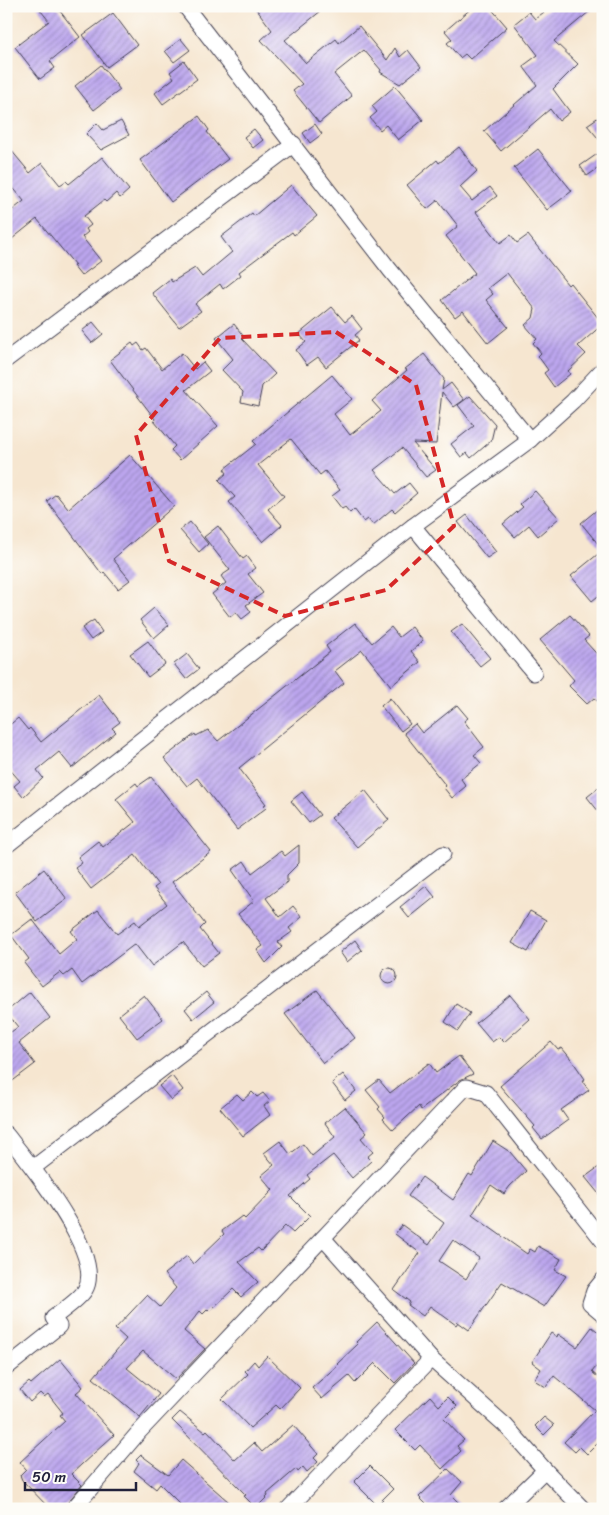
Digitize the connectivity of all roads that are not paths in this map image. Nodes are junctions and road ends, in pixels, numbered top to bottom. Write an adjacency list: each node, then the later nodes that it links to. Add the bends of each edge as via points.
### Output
1 (185, 6): 2 (street)
2 (294, 144): 3 (street); 5 (street, via 390,270)
3 (6, 360)
4 (603, 369): 5 (street)
5 (530, 440): 6 (street)
6 (413, 526): 7 (street); 8 (street)
7 (534, 673)
8 (6, 846)
9 (443, 854): 11 (street)
10 (6, 1134): 11 (street)
11 (32, 1168): 17 (street, via 81,1240 89,1273 85,1290 53,1318 58,1326)
12 (323, 1238): 13 (street, via 466,1087 486,1094); 16 (street); 19 (street, via 139,1432)
13 (603, 1241)
14 (603, 1280): 15 (street, via 590,1303)
15 (603, 1314)
16 (431, 1359): 18 (street, via 505,1425); 20 (street)
17 (6, 1368)
18 (544, 1470): 21 (street); 22 (street)
19 (73, 1509)
20 (288, 1509)
21 (505, 1509)
22 (583, 1509)

